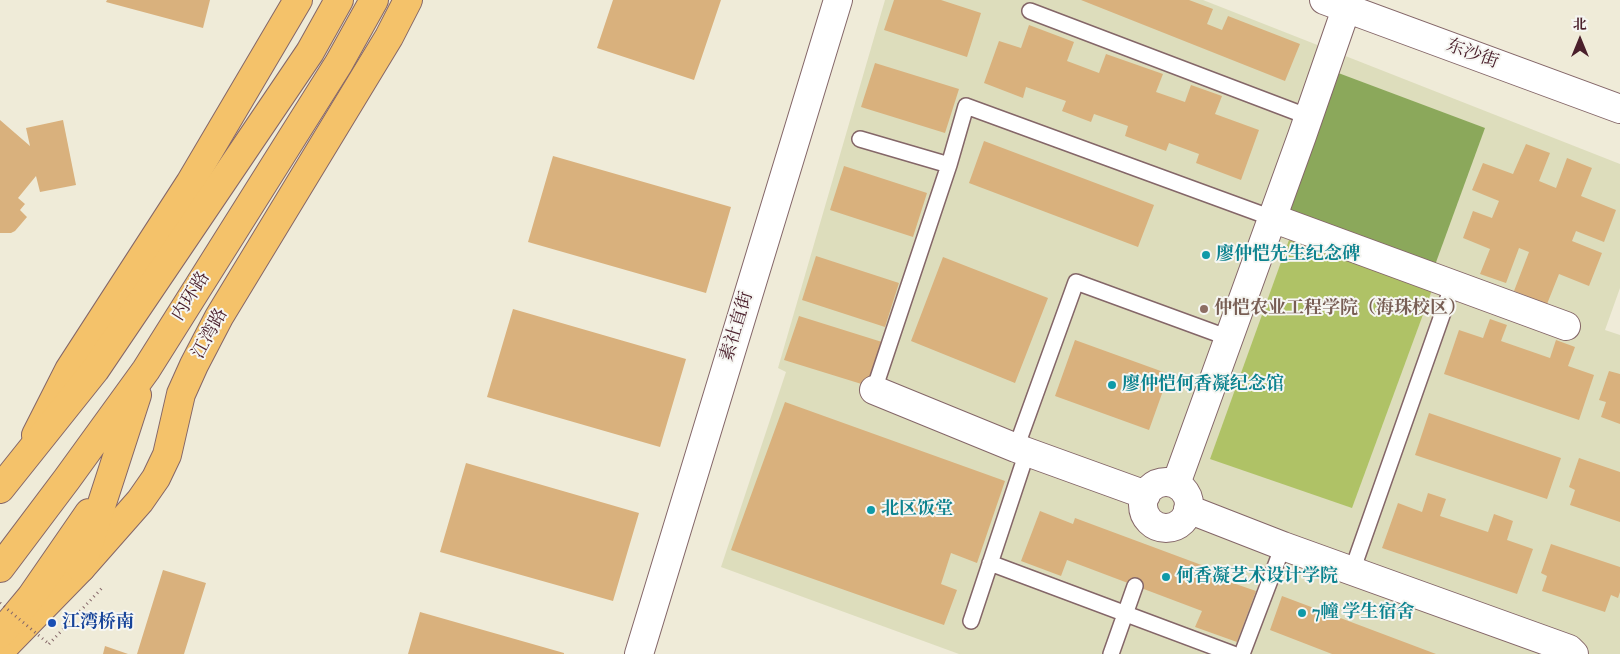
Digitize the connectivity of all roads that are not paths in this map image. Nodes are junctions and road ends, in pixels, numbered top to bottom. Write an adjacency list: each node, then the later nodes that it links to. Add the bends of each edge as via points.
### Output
1 (298, 0): 19 (main road, via 190,183 69,370)
2 (339, 0): 19 (main road, via 310,52 95,370)
3 (408, 0): 28 (main road, 江湾路, via 389,37 219,317 181,394 169,447 156,478)
4 (838, 0): 35 (street, 素社直街)
5 (1335, 4): 8 (street, 东沙街); 9 (street)
6 (370, 7): 16 (main road, 内环路, via 339,63)
7 (1030, 11): 9 (lane)
8 (1620, 109)
9 (1309, 117): 12 (street)
10 (860, 138): 11 (lane)
11 (949, 165): 12 (lane, via 966,106); 17 (lane)
12 (1272, 218): 13 (street); 15 (street)
13 (1453, 284): 14 (street); 29 (lane)
14 (1566, 326)
15 (1229, 338): 18 (lane, via 1076,282); 21 (street)
16 (146, 370): 20 (main road); 27 (main road, 内环路)
17 (874, 390): 18 (street)
18 (1021, 450): 23 (street); 26 (lane)
19 (25, 456): 22 (main road)
20 (108, 484): 28 (main road); 33 (main road, via 31,597)
21 (1176, 484): 23 (street, via 1160,483); 24 (street, via 1186,495)
22 (0, 489)
23 (1146, 495): 24 (street, via 1145,514 1161,527 1181,522)
24 (1188, 509): 25 (street)
25 (1283, 546): 29 (street); 38 (lane)
26 (990, 563): 31 (lane); 32 (lane)
27 (0, 568)
28 (81, 568): 34 (main road, 江湾路)
29 (1352, 571): 39 (street, via 1568,649)
30 (1135, 586): 31 (lane)
31 (1125, 614): 36 (lane); 37 (lane)
32 (971, 621)
33 (0, 634)
34 (0, 651)
35 (638, 654)
36 (1111, 654)
37 (1233, 654)
38 (1242, 654)
39 (1574, 654)

